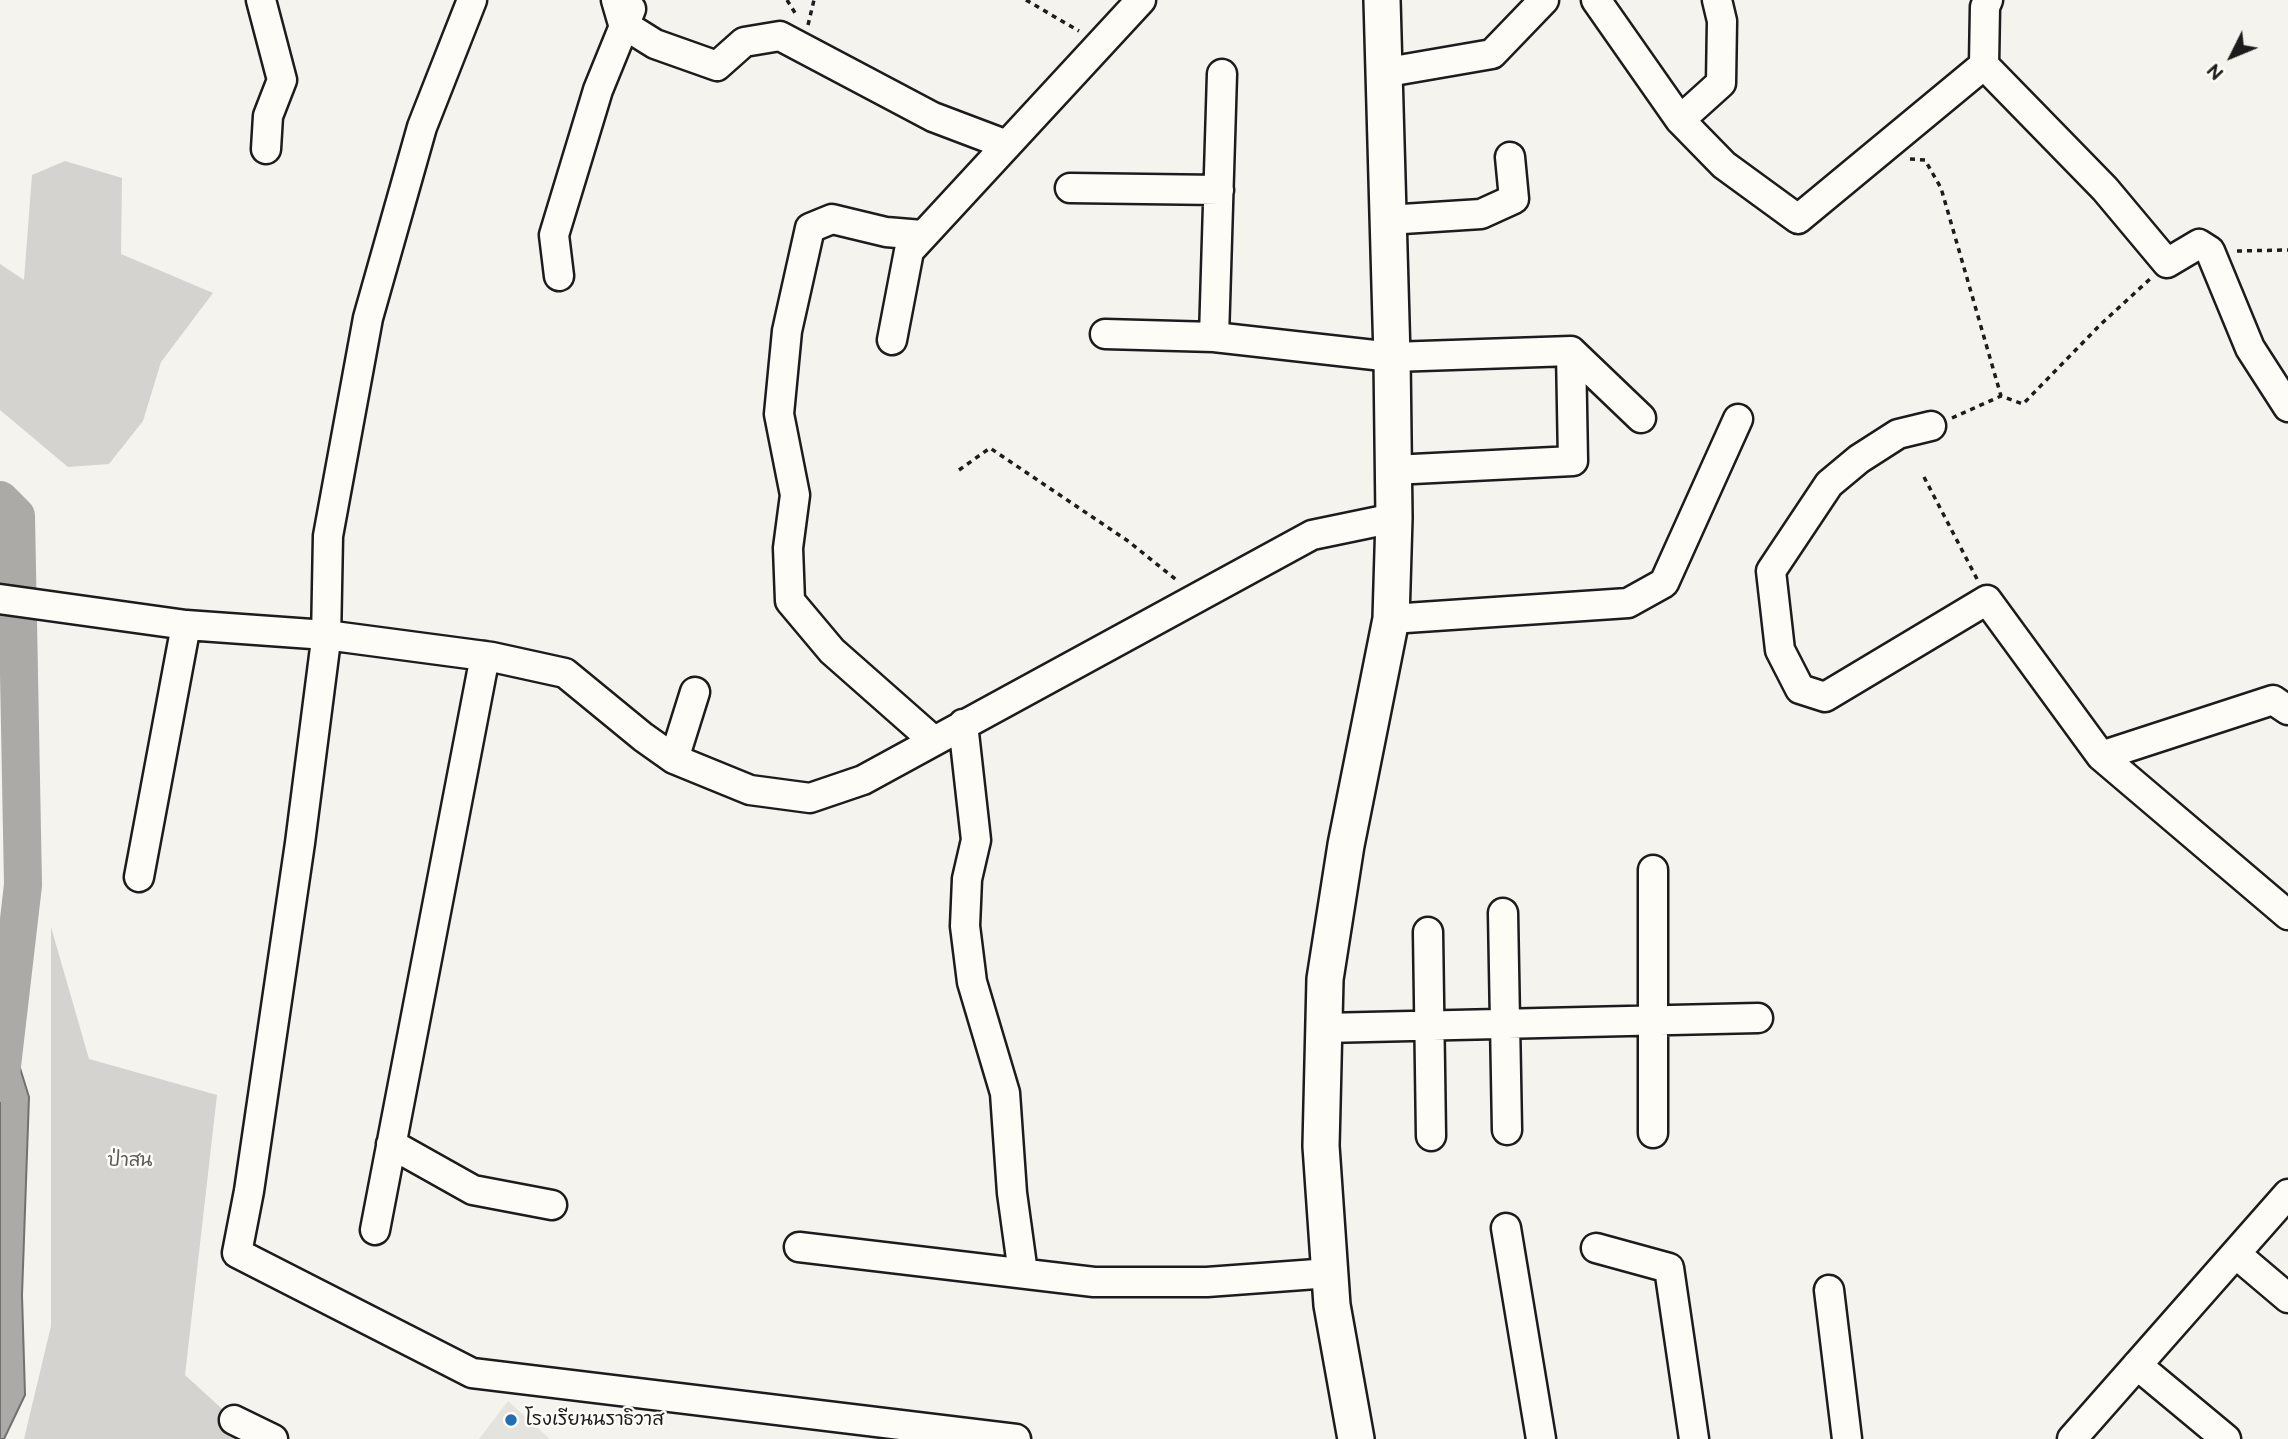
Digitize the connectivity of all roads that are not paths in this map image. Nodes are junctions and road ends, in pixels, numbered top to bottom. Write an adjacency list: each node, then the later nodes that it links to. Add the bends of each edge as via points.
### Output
1 (261, 0): 15 (street, via 282,80 268,116)
2 (472, 0): 36 (street, via 422,127 369,318 328,536)
3 (1141, 0): 14 (street)
4 (1382, 0): 11 (main road)
5 (1544, 0): 11 (street, via 1492,54)
6 (1596, 0): 13 (street)
7 (1717, 0): 13 (street, via 1722,21 1721,83)
8 (1989, 0): 10 (street)
9 (625, 8): 14 (street, via 655,44 717,66 744,41 780,36 933,117); 21 (street, via 554,235)
10 (1984, 65): 13 (street, via 1798,219 1724,165); 27 (street, via 2105,189 2167,263 2199,244 2210,251 2250,348)
11 (1382, 73): 19 (main road)
12 (1222, 74): 18 (street)
13 (1680, 120)
14 (1007, 145): 20 (street)
15 (266, 149)
16 (1510, 157): 19 (street, via 1514,199 1481,214)
17 (1070, 188): 18 (street)
18 (1219, 190): 23 (street)
19 (1387, 220): 26 (main road)
20 (922, 236): 24 (street, via 909,251); 41 (street, via 832,219 810,228 788,331 779,414 796,495 788,548 790,601 832,651)
21 (559, 275)
22 (1105, 334): 23 (street)
23 (1214, 337): 26 (street)
24 (891, 340)
25 (1572, 351): 26 (street); 28 (street); 31 (street, via 1573,461)
26 (1392, 357): 31 (main road)
27 (2288, 408)
28 (1641, 418)
29 (1738, 419): 34 (street, via 1664,583 1652,590 1628,603)
30 (1931, 426): 42 (street, via 1898,435 1829,484 1771,571 1780,650 1800,690 1825,697 1987,600)
31 (1393, 470): 32 (main road)
32 (1394, 518): 34 (main road); 40 (street, via 1312,535)
33 (0, 599): 35 (street)
34 (1391, 619): 53 (main road, via 1346,845 1325,979)
35 (186, 625): 36 (street); 45 (street)
36 (326, 635): 37 (street); 72 (street, via 296,870 237,1253 472,1373)
37 (485, 656): 43 (street, via 565,673); 57 (street)
38 (695, 692): 43 (street)
39 (2288, 710): 42 (street, via 2273,700)
40 (963, 724): 41 (street); 65 (street, via 976,840 967,879 965,926 972,982 1005,1093)
41 (934, 741): 43 (street, via 863,780 810,798 750,790)
42 (2101, 756): 47 (street)
43 (674, 758)
44 (1653, 870): 50 (street)
45 (139, 877)
46 (1503, 913): 51 (street)
47 (2288, 915)
48 (1428, 932): 52 (street)
49 (1758, 1018): 50 (street)
50 (1653, 1020): 51 (street); 55 (street)
51 (1505, 1023): 52 (street); 54 (street)
52 (1429, 1025): 53 (street); 56 (street)
53 (1324, 1027): 66 (main road, via 1321,1146)
54 (1507, 1130)
55 (1653, 1133)
56 (1431, 1136)
57 (391, 1144): 59 (street, via 473,1190); 61 (street)
58 (2288, 1194): 64 (street)
59 (552, 1205)
60 (1506, 1228): 74 (street)
61 (375, 1230)
62 (799, 1247): 65 (street)
63 (1596, 1248): 75 (street, via 1669,1268)
64 (2236, 1254): 68 (street); 69 (street)
65 (1023, 1273): 66 (street, via 1094,1282 1207,1282)
66 (1330, 1273): 73 (main road)
67 (1829, 1290): 76 (street)
68 (2288, 1298)
69 (2137, 1365): 77 (street); 78 (street)
70 (234, 1420): 71 (street)
71 (273, 1439)
72 (1016, 1439)
73 (1356, 1439)
74 (1541, 1439)
75 (1694, 1439)
76 (1847, 1439)
77 (2072, 1439)
78 (2226, 1439)

